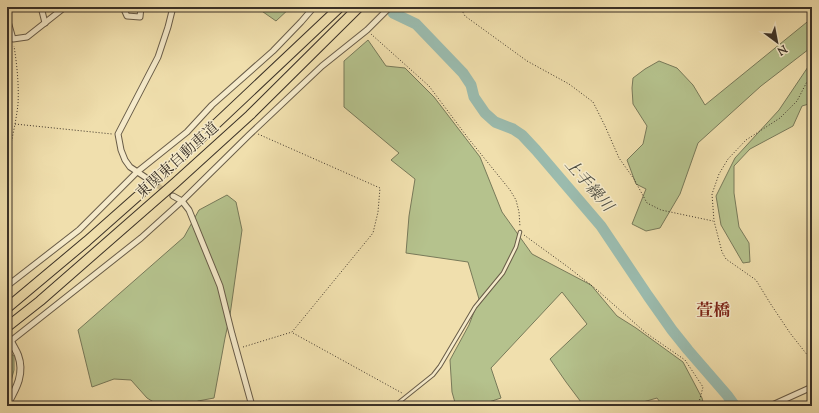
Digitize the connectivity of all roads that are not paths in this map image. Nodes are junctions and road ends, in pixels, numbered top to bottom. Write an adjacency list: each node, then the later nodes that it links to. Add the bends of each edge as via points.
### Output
1 (41, 7): 11 (street)
2 (65, 7): 11 (street)
3 (123, 7): 4 (street, via 127,16 140,17)
4 (141, 7)
5 (173, 7): 12 (street, via 158,56 118,134 125,160)
6 (314, 7): 12 (street, via 273,51 212,105 187,132)
7 (340, 7): 18 (highway, 東関東自動車道, via 165,172)
8 (359, 7): 19 (highway, 東関東自動車道, via 175,183)
9 (390, 7): 15 (street, via 367,30 322,66)
10 (7, 18): 11 (street, via 13,39 27,37)
11 (45, 23)
12 (136, 172): 13 (street); 17 (street, via 79,230)
13 (145, 177)
14 (173, 196): 15 (street)
15 (182, 201): 20 (street, via 140,238); 23 (street, via 189,210 220,286)
16 (520, 232): 24 (lane, via 516,247 503,273 475,307 434,375)
17 (8, 286)
18 (7, 308)
19 (7, 327)
20 (9, 342): 22 (street, via 18,356 21,376)
21 (812, 387): 25 (street)
22 (7, 405)
23 (252, 406)
24 (396, 406)
25 (770, 406)

